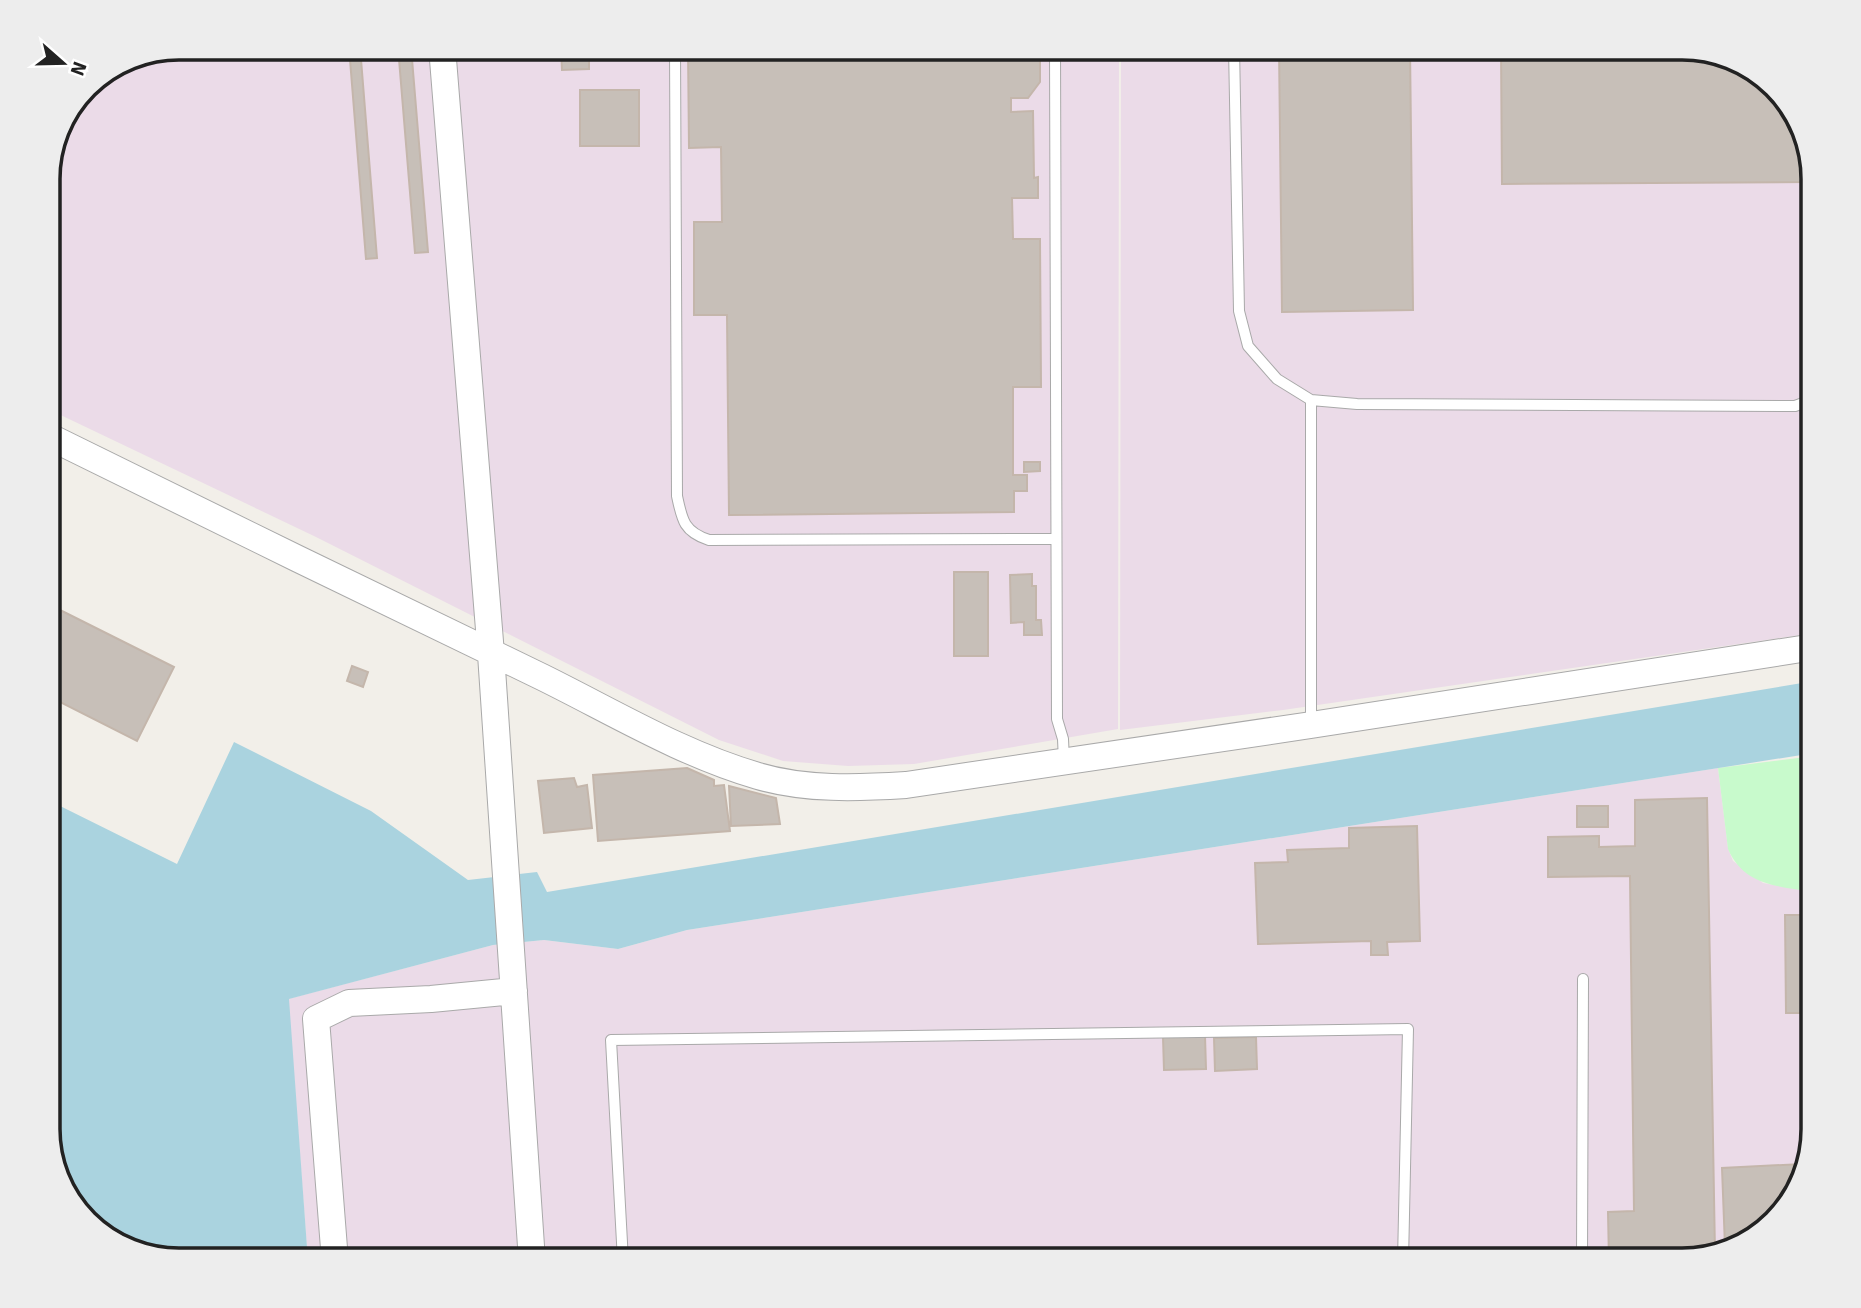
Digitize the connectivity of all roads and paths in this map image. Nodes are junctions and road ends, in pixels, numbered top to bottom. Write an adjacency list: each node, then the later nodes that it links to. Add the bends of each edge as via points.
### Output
1 (443, 60): 10 (street)
2 (675, 60): 8 (lane, via 677,496 689,530 709,540)
3 (1055, 60): 8 (lane)
4 (1234, 60): 5 (lane, via 1239,311 1248,346 1277,379)
5 (1311, 400): 6 (lane, via 1357,404); 11 (lane)
6 (1801, 403)
7 (60, 442): 10 (street)
8 (1056, 539): 12 (lane, via 1057,719)
9 (1801, 649): 11 (street)
10 (491, 654): 12 (street, via 664,739 761,777 859,788); 14 (street)
11 (1311, 725): 12 (street)
12 (1064, 761)
13 (1583, 979): 19 (lane)
14 (514, 991): 15 (street, via 349,1003 316,1019); 16 (street)
15 (334, 1248)
16 (531, 1248)
17 (623, 1248): 18 (lane, via 611,1040 1408,1029)
18 (1403, 1248)
19 (1582, 1248)

